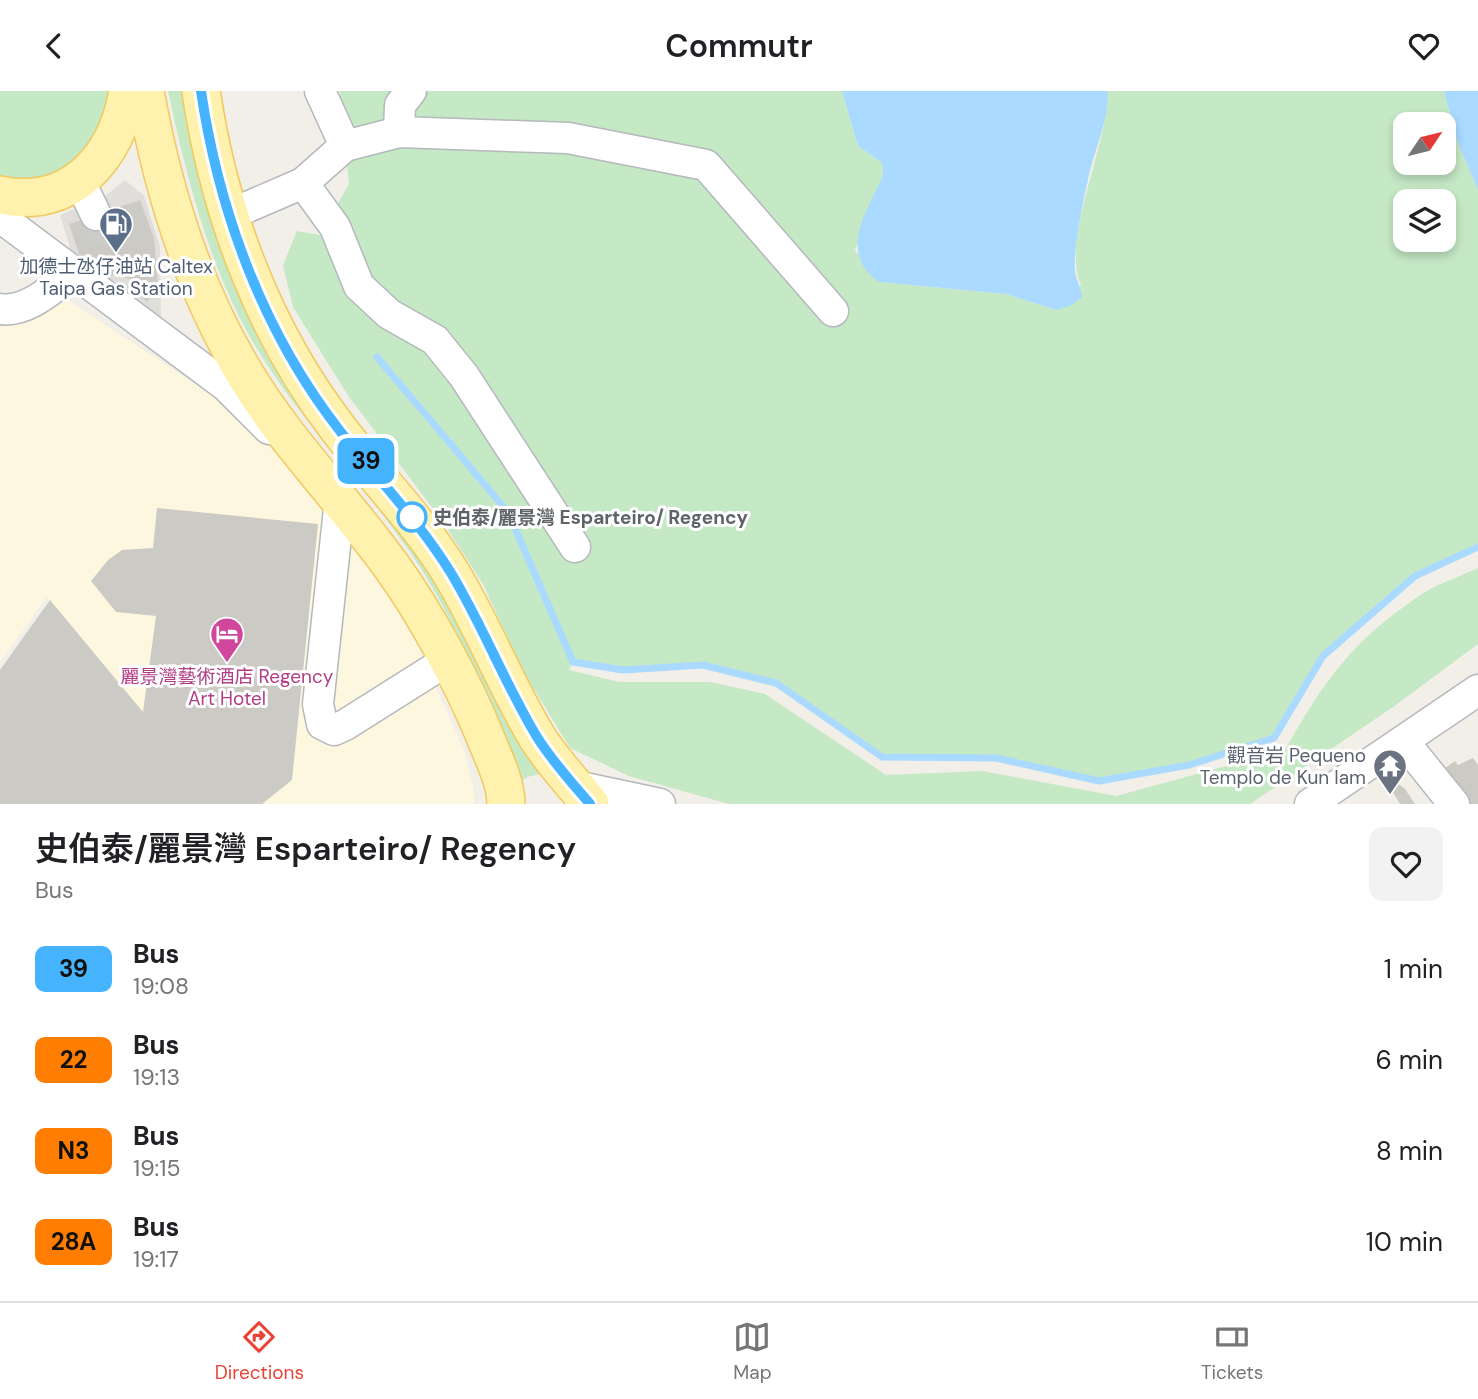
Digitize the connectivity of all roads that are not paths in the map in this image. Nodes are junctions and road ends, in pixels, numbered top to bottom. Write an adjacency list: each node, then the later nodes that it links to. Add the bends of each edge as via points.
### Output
1 (128, 91): 8 (main road, via 111,145)
2 (145, 91): 17 (main road, via 152,133 186,249 215,319 274,418)
3 (201, 91): 12 (main road)
4 (320, 91): 7 (street)
5 (411, 91): 6 (street, via 400,105)
6 (398, 132): 7 (street); 16 (street, via 568,138 706,165)
7 (345, 146): 9 (street)
8 (79, 180): 10 (main road, via 56,193 31,199); 11 (street)
9 (303, 183): 12 (street); 18 (street, via 335,227 359,286 389,314 435,339)
10 (0, 195)
11 (96, 215)
12 (229, 215): 22 (main road, via 284,346 340,430 415,520 444,563 533,730)
13 (0, 217): 14 (street)
14 (74, 272): 15 (street, via 41,297 13,311); 17 (street, via 113,288 226,386)
15 (0, 309)
16 (833, 311)
17 (340, 501): 19 (main road, via 394,569); 19 (street, via 318,704 322,723 334,730 345,725)
18 (575, 547)
19 (448, 660): 23 (main road, via 498,769)
20 (1478, 690): 21 (street)
21 (1404, 742): 25 (street); 26 (street)
22 (582, 795): 24 (street)
23 (506, 804)
24 (660, 804)
25 (1310, 804)
26 (1454, 804)

